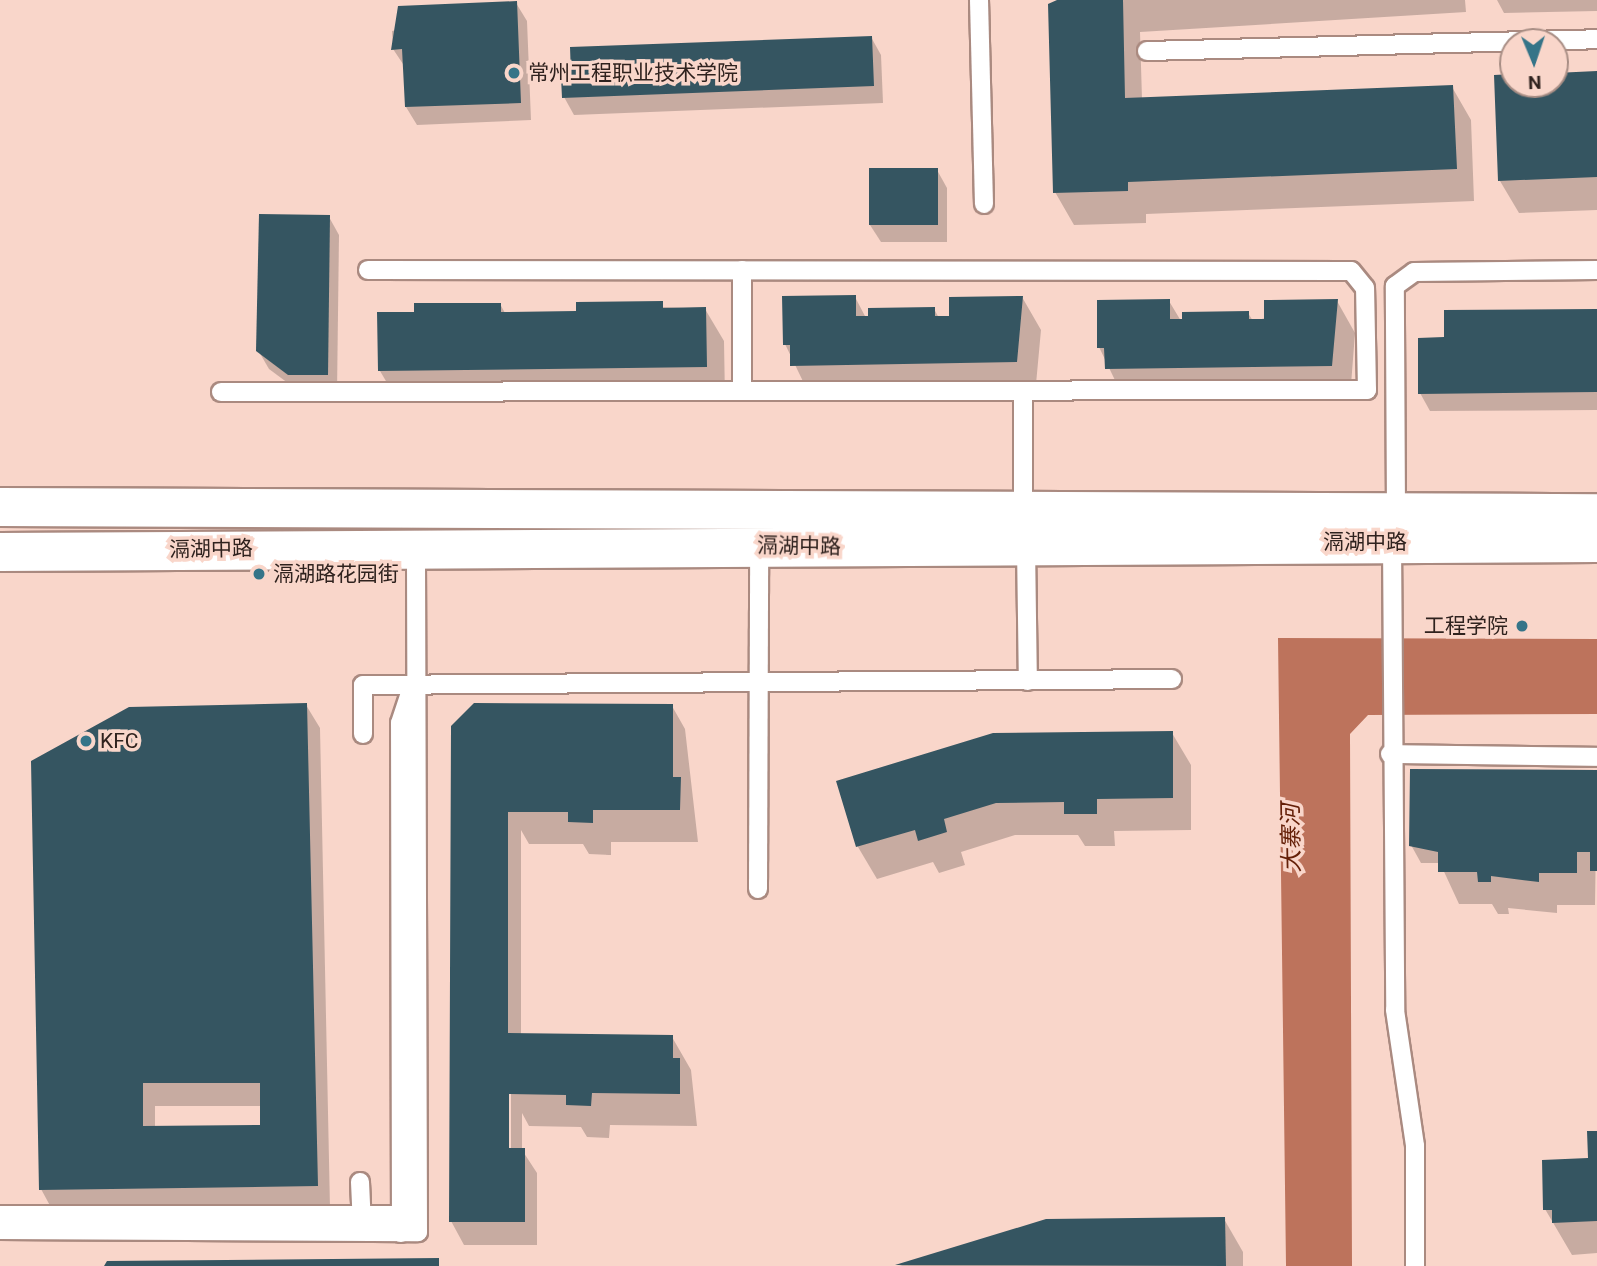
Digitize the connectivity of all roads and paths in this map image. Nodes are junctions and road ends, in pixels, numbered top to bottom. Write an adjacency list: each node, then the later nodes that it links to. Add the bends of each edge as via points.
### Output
1 (979, 0): 4 (lane)
2 (1597, 39): 3 (lane)
3 (1147, 51)
4 (984, 204)
5 (368, 270): 6 (lane)
6 (741, 270): 8 (lane); 9 (lane, via 1351,271 1365,288 1367,390)
7 (1597, 270): 13 (lane, via 1414,272 1395,286)
8 (742, 391): 9 (lane); 10 (lane)
9 (1023, 391): 14 (lane)
10 (221, 392)
11 (0, 507): 14 (main road, 滆湖中路)
12 (1597, 513): 13 (main road, 滆湖中路)
13 (1394, 527): 14 (main road, 滆湖中路); 15 (main road, 滆湖中路); 24 (lane)
14 (1024, 529): 16 (main road, 滆湖中路); 20 (lane)
15 (1597, 543)
16 (759, 545): 17 (main road, 滆湖中路); 22 (lane)
17 (416, 546): 18 (main road, 滆湖中路); 21 (lane)
18 (0, 552)
19 (1172, 679): 20 (lane)
20 (1028, 681): 22 (lane)
21 (413, 684): 22 (lane); 23 (lane, via 363,685); 27 (lane, via 400,723); 28 (lane, via 421,722)
22 (759, 684): 26 (lane)
23 (363, 734)
24 (1390, 754): 25 (lane); 36 (lane, via 1395,1010 1415,1146)
25 (1597, 757)
26 (758, 889)
27 (400, 969): 28 (lane); 32 (lane)
28 (419, 970): 32 (lane)
29 (360, 1182): 31 (lane)
30 (0, 1215): 33 (lane)
31 (361, 1215): 32 (lane); 33 (lane); 35 (lane)
32 (407, 1221): 35 (lane)
33 (250, 1224): 34 (lane); 35 (lane)
34 (0, 1230)
35 (362, 1234)
36 (1415, 1266)

